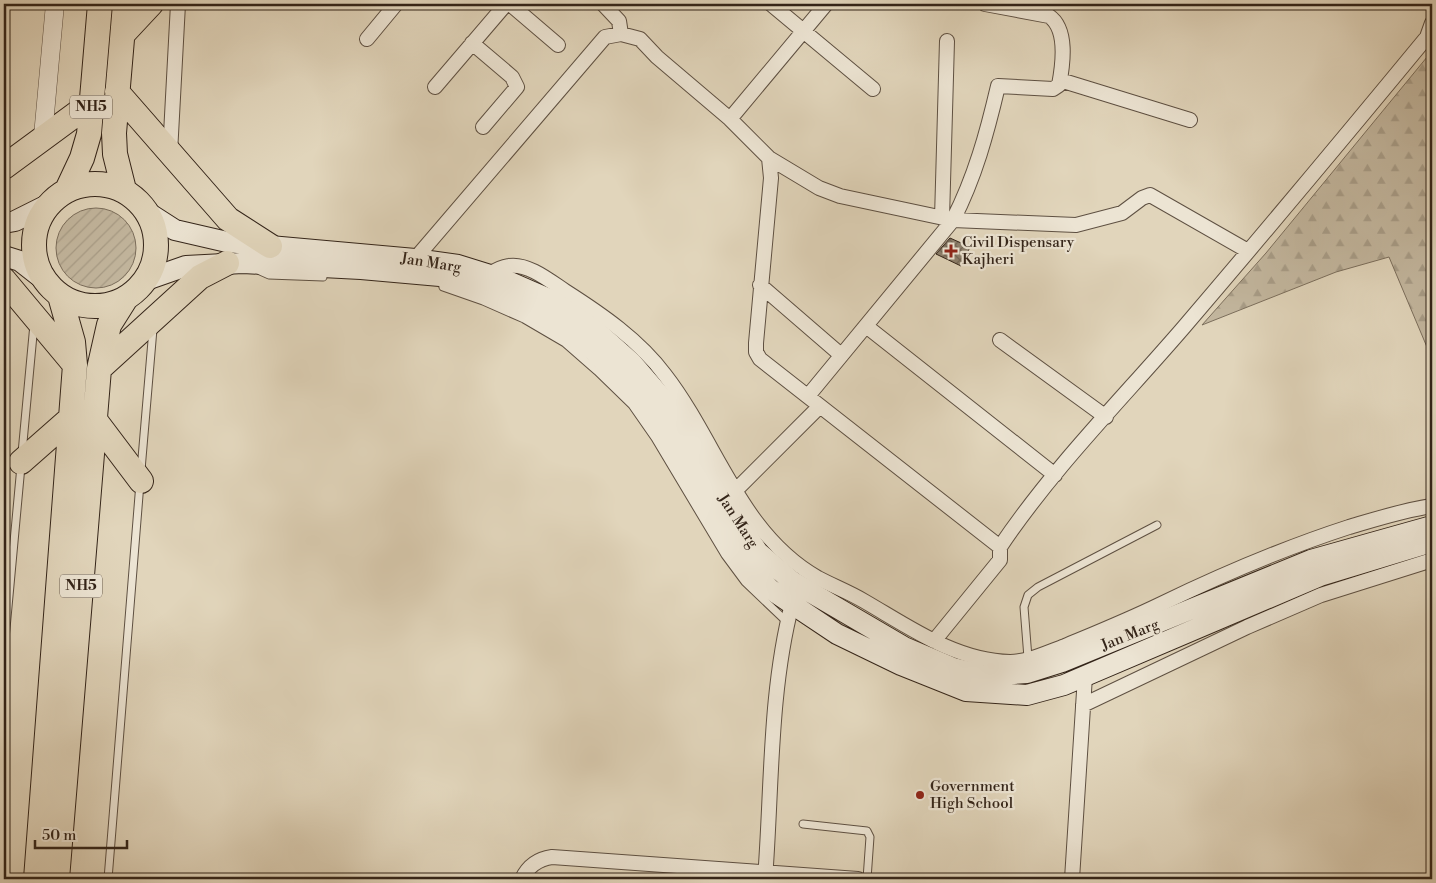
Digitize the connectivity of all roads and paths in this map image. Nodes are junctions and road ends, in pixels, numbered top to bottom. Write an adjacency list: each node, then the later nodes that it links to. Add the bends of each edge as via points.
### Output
1 (54, 4): 28 (street)
2 (125, 4): 14 (highway, NH5 / NH5)
3 (151, 4): 14 (highway)
4 (178, 4): 29 (street)
5 (396, 4): 16 (street)
6 (603, 4): 15 (street, via 619,20)
7 (770, 4): 13 (street)
8 (826, 4): 13 (street)
9 (985, 4): 20 (street, via 1049,16 1055,20 1060,26)
10 (505, 5): 18 (street); 19 (street)
11 (95, 9): 24 (highway, NH5)
12 (1432, 23): 39 (street, via 1427,37 1370,108)
13 (803, 30): 22 (street); 25 (street)
14 (123, 34): 23 (highway, NH5 / NH5)
15 (621, 34): 25 (street, via 640,39); 42 (street, via 605,37)
16 (367, 40)
17 (947, 41): 36 (street)
18 (472, 43): 21 (street); 27 (street, via 512,77 517,87)
19 (558, 45)
20 (1060, 80): 26 (street); 36 (street, via 1053,89 998,86 969,189)
21 (435, 87)
22 (873, 89)
23 (117, 92): 29 (highway); 33 (highway, NH5 / NH5, via 115,154)
24 (91, 103): 28 (highway); 32 (highway, NH5, via 86,145)
25 (730, 120): 30 (street)
26 (1190, 120)
27 (483, 127)
28 (44, 136): 31 (highway)
29 (170, 155): 38 (highway, via 228,219)
30 (769, 158): 36 (street, via 819,188 840,196); 48 (street, via 771,178)
31 (4, 167)
32 (66, 190): 33 (highway, NH5, via 94,182); 34 (highway, NH5)
33 (124, 190): 35 (highway, NH5)
34 (47, 205): 37 (main road); 44 (highway, NH5, via 34,232 34,254)
35 (147, 212): 38 (main road, Jan Marg, via 174,230 227,242); 46 (highway, NH5, via 155,232 155,260)
36 (948, 219): 39 (street, via 1076,225 1122,212 1150,195); 53 (street)
37 (4, 223)
38 (270, 246): 42 (main road, Jan Marg)
39 (1248, 251): 60 (street)
40 (4, 256): 44 (main road, via 20,261)
41 (235, 263): 42 (main road, Jan Marg); 43 (lane, via 269,275); 46 (main road, Jan Marg, via 186,266); 52 (highway, via 200,277)
42 (411, 271): 47 (lane); 66 (main road, Jan Marg, via 458,265 551,300 595,330 632,363 669,406); 73 (main road, Jan Marg, via 440,276 494,294 552,321 595,352 654,417 744,563)
43 (329, 277)
44 (43, 279): 49 (highway, NH5)
45 (4, 280): 51 (highway)
46 (146, 280): 50 (highway, NH5)
47 (389, 280)
48 (760, 285): 55 (street); 58 (street, via 756,352 760,359)
49 (60, 296): 50 (highway, NH5, via 86,305 102,306); 56 (highway, NH5 / NH5, via 73,342)
50 (126, 298): 57 (highway, NH5 / NH5, via 109,325)
51 (34, 316): 56 (highway); 63 (lane)
52 (154, 320): 57 (highway); 65 (lane)
53 (866, 326): 55 (street); 64 (street)
54 (1000, 340): 60 (street)
55 (841, 356): 58 (street)
56 (75, 365): 61 (highway, NH5 / NH5)
57 (99, 369): 62 (highway, NH5 / NH5)
58 (808, 396): 59 (street)
59 (820, 406): 66 (street); 71 (street)
60 (1106, 417): 64 (street)
61 (71, 418): 63 (highway); 81 (highway, NH5 / NH5)
62 (95, 420): 65 (highway); 82 (highway, NH5 / NH5)
63 (21, 462): 75 (lane)
64 (1055, 475): 71 (street)
65 (141, 481): 83 (lane)
66 (729, 496): 69 (main road, Jan Marg, via 758,552 793,582 904,647 953,668 986,676 1028,673 1062,662 1311,560); 74 (street, via 790,559 816,577)
67 (1432, 506): 76 (street, via 1380,517 1317,537 1209,581 1118,624)
68 (1157, 525): 76 (lane, via 1028,595 1024,607)
69 (1432, 526)
70 (1432, 542): 77 (main road, Jan Marg, via 1320,576)
71 (1000, 547): 74 (street, via 1000,560)
72 (1432, 560): 78 (street, via 1321,595)
73 (789, 613): 77 (main road, Jan Marg, via 966,691 1027,695); 80 (street, via 774,733)
74 (934, 641): 76 (street, via 984,659 1012,662)
75 (4, 650)
76 (1028, 658)
77 (1084, 676): 78 (street)
78 (1083, 705): 87 (street)
79 (803, 824): 86 (lane, via 867,831 870,837)
80 (766, 876): 84 (street, via 552,856 534,863); 85 (street)
81 (36, 879)
82 (57, 879)
83 (108, 879)
84 (522, 879)
85 (858, 879)
86 (867, 879)
87 (1072, 879)

